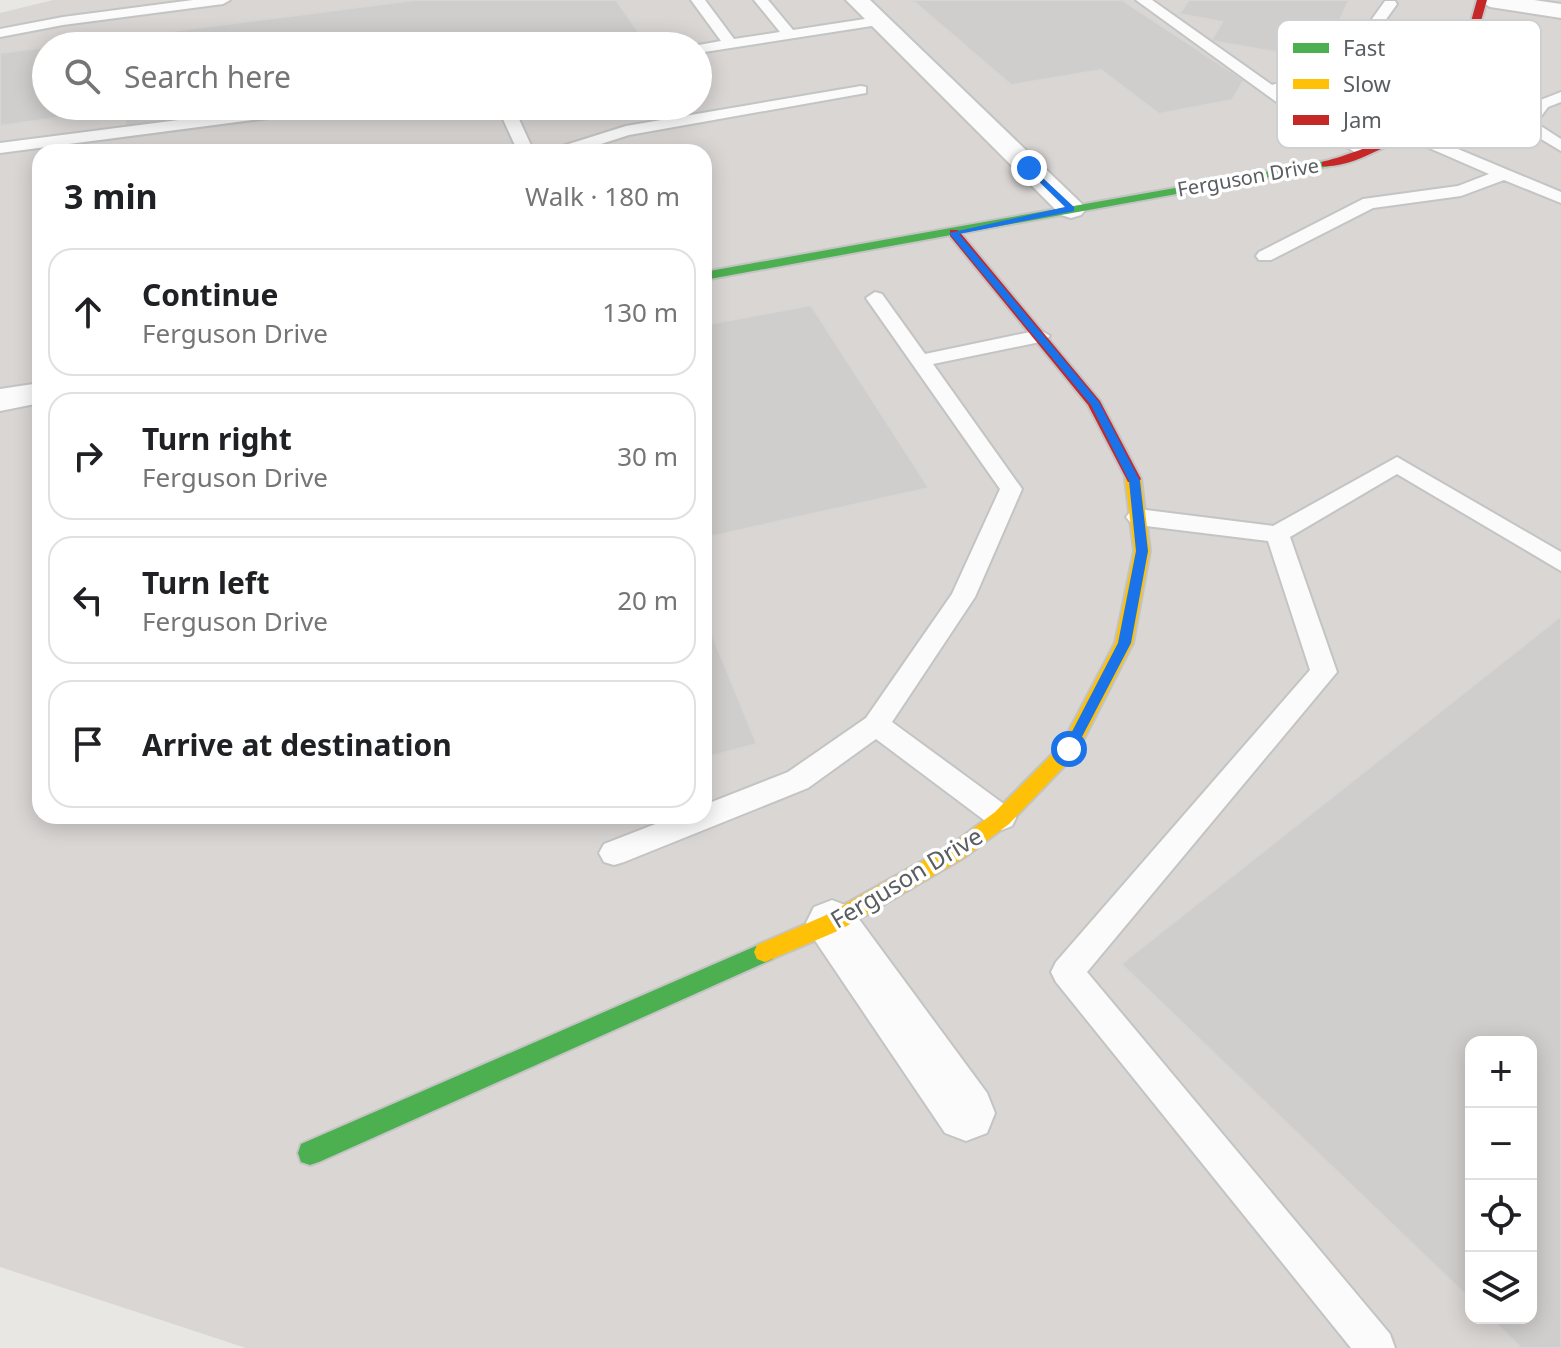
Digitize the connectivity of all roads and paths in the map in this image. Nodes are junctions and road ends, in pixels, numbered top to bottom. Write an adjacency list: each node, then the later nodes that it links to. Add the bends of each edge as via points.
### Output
1 (223, 0): 13 (lane)
2 (698, 0): 15 (lane)
3 (761, 0): 14 (lane)
4 (857, 0): 12 (street)
5 (1143, 0): 19 (lane)
6 (1482, 0): 11 (street)
7 (1490, 0): 9 (street)
8 (1390, 4): 10 (lane)
9 (1561, 11)
10 (1378, 20)
11 (1475, 20)
12 (878, 21): 14 (lane); 38 (street)
13 (0, 33)
14 (790, 35): 15 (lane)
15 (730, 44): 16 (lane)
16 (712, 47)
17 (1277, 88): 19 (lane)
18 (861, 90): 23 (lane)
19 (1272, 90): 20 (lane)
20 (1277, 94)
21 (1561, 97): 22 (lane)
22 (1541, 106)
23 (712, 116)
24 (215, 120): 31 (lane)
25 (511, 120): 28 (lane)
26 (689, 120): 29 (lane)
27 (1541, 133): 30 (lane)
28 (522, 144)
29 (585, 144)
30 (1561, 146)
31 (0, 148)
32 (1359, 148): 35 (lane)
33 (1370, 148): 35 (street, Ferguson Drive)
34 (1443, 148): 36 (lane)
35 (1364, 151): 38 (street, Ferguson Drive, via 1348,160)
36 (1503, 174): 37 (lane); 40 (lane, via 1461,191 1369,203)
37 (1561, 198)
38 (1071, 209): 39 (street, Ferguson Drive)
39 (954, 233): 41 (street, Ferguson Drive); 43 (street, Ferguson Drive)
40 (1265, 256)
41 (712, 275)
42 (875, 298): 44 (lane)
43 (1040, 336): 44 (lane); 47 (street, Ferguson Drive, via 1095,404 1134,481)
44 (920, 361): 50 (lane, via 1011,489 963,597)
45 (32, 394): 46 (street)
46 (0, 400)
47 (1138, 517): 48 (lane); 52 (street, Ferguson Drive, via 1142,551 1124,643 1069,749)
48 (1277, 534): 49 (lane, via 1397,464); 58 (lane, via 1324,672 1067,972)
49 (1561, 563)
50 (876, 725): 51 (lane, via 798,780); 52 (lane)
51 (712, 814)
52 (1002, 818): 55 (street, Ferguson Drive, via 958,851)
53 (687, 824): 54 (lane)
54 (614, 853)
55 (832, 923): 56 (street); 57 (street, Ferguson Drive)
56 (966, 1113)
57 (310, 1153)
58 (1376, 1348)

